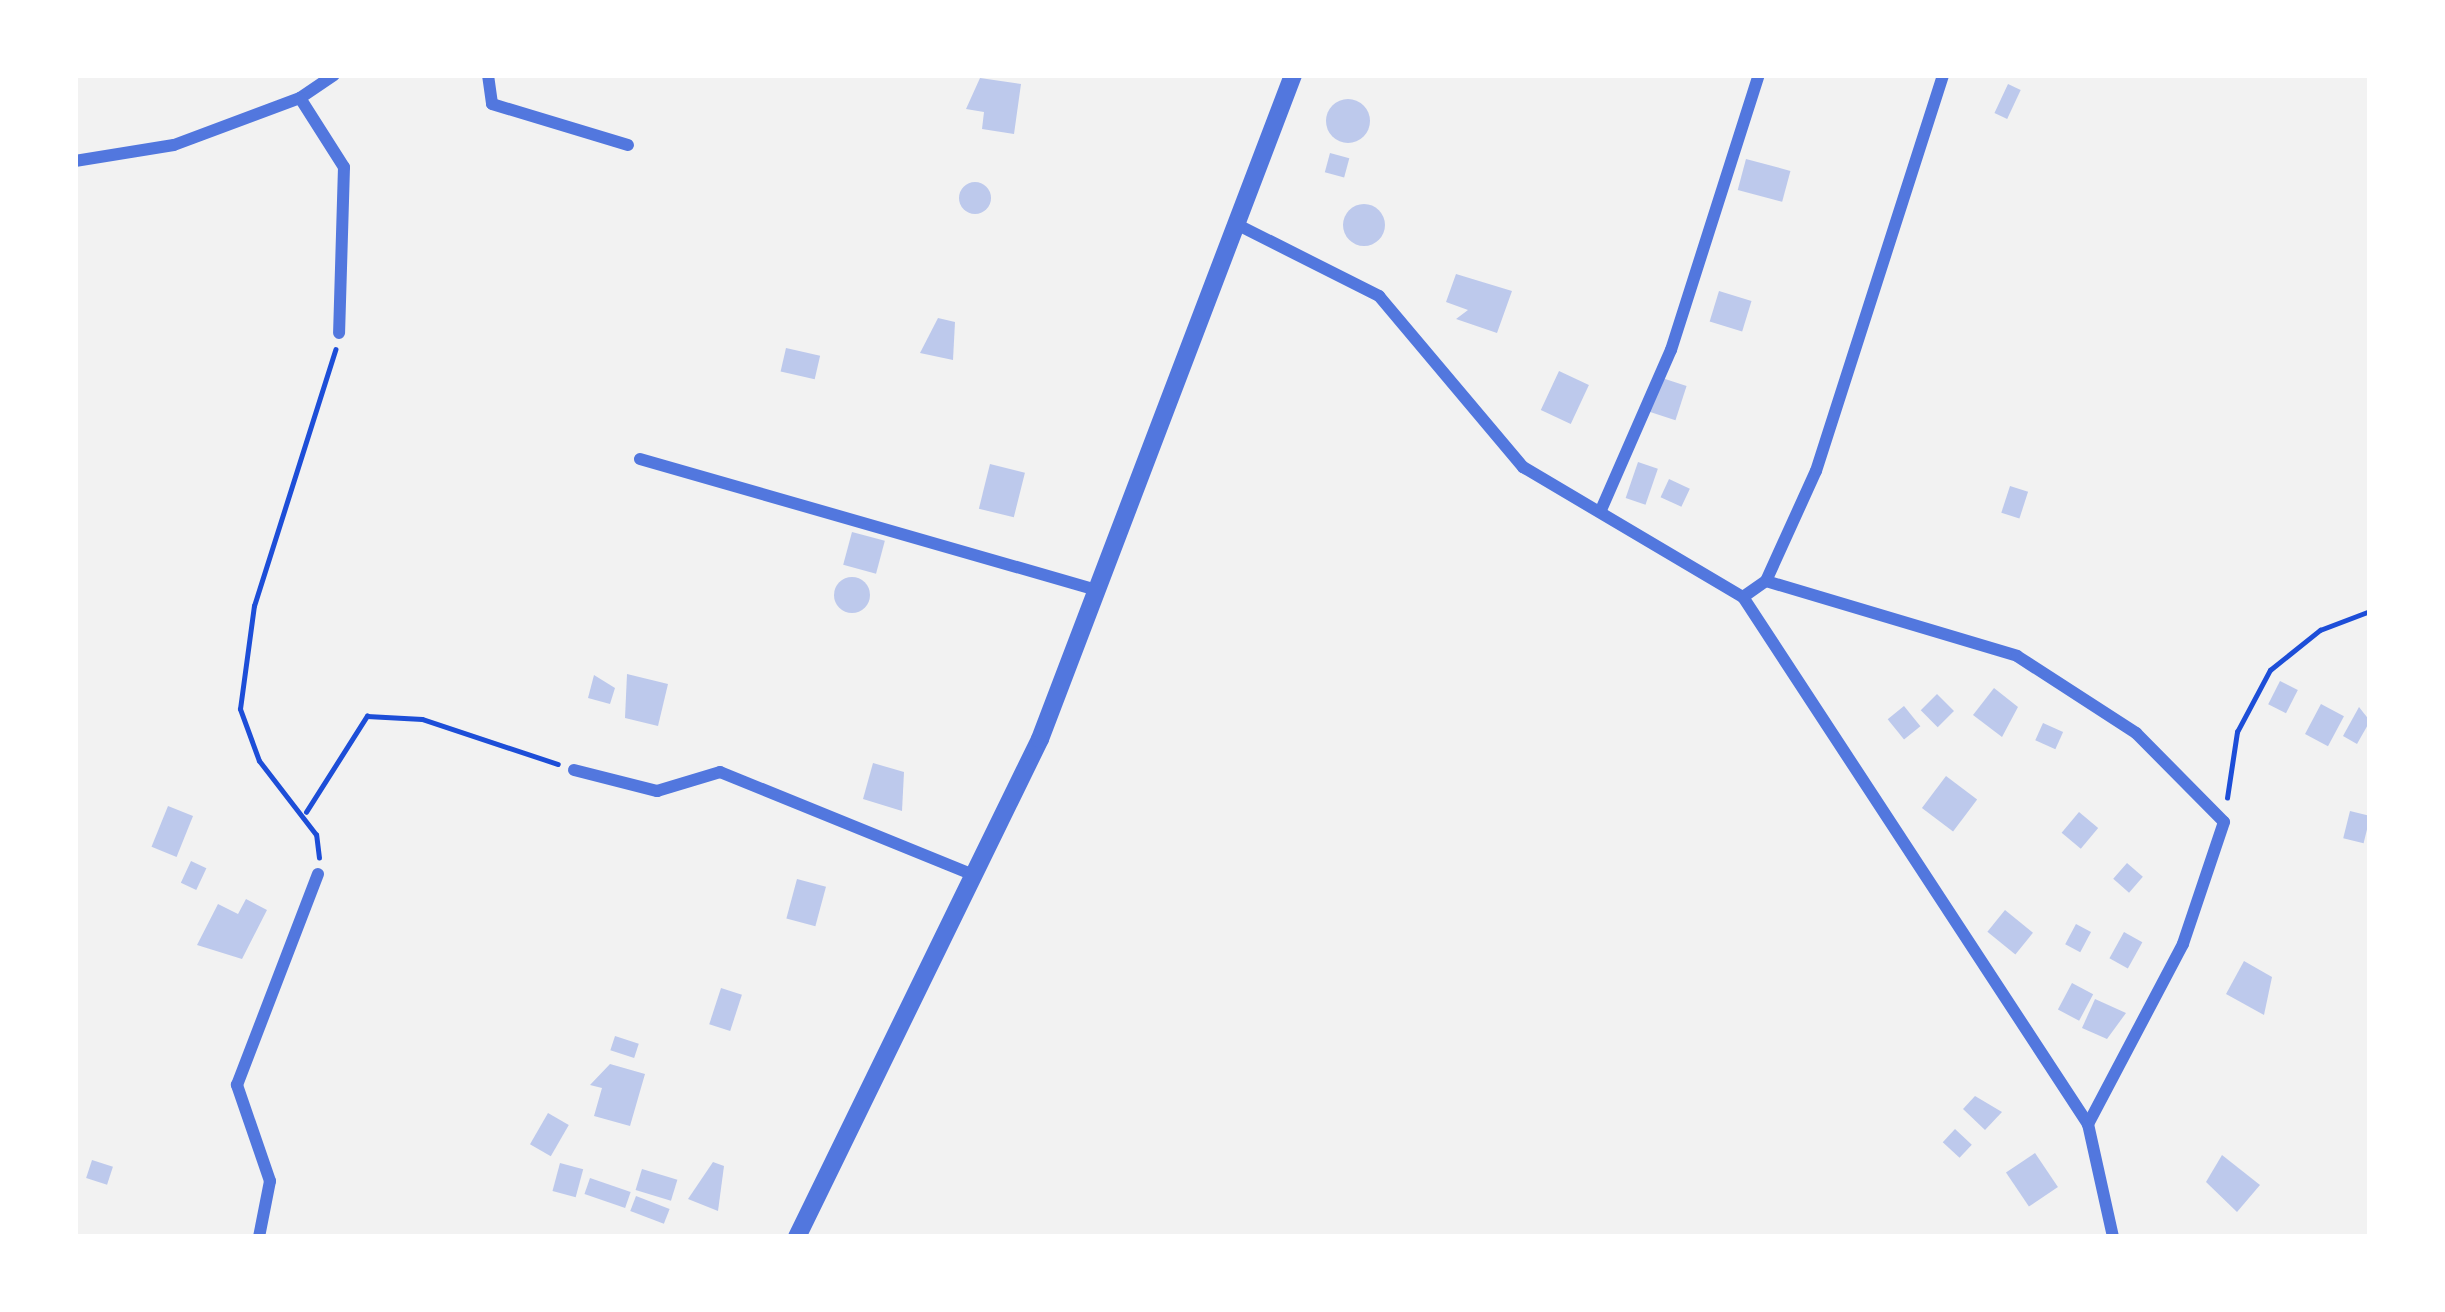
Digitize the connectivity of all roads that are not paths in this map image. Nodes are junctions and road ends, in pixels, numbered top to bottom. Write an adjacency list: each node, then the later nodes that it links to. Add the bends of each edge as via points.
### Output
1 (334, 75): 6 (street)
2 (488, 75): 7 (street, via 492,104)
3 (1293, 75): 9 (street)
4 (1760, 75): 12 (street, via 1671,350)
5 (1943, 75): 13 (street, via 1816,471)
6 (300, 98): 8 (street, via 174,145); 10 (street, via 344,167)
7 (628, 146)
8 (75, 160)
9 (1240, 226): 12 (street, via 1379,296 1523,467); 14 (street)
10 (339, 333)
11 (640, 459): 14 (street)
12 (1601, 510): 15 (street)
13 (1766, 581): 15 (street); 19 (street, via 2017,656 2136,733 2224,822 2183,944)
14 (1096, 590): 18 (street, via 1040,739)
15 (1743, 597): 19 (street)
16 (574, 770): 18 (street, via 657,791 720,772)
17 (318, 874): 20 (street, via 237,1085 270,1181)
18 (971, 874): 21 (street)
19 (2088, 1124): 22 (street)
20 (259, 1237)
21 (797, 1237)
22 (2113, 1237)

